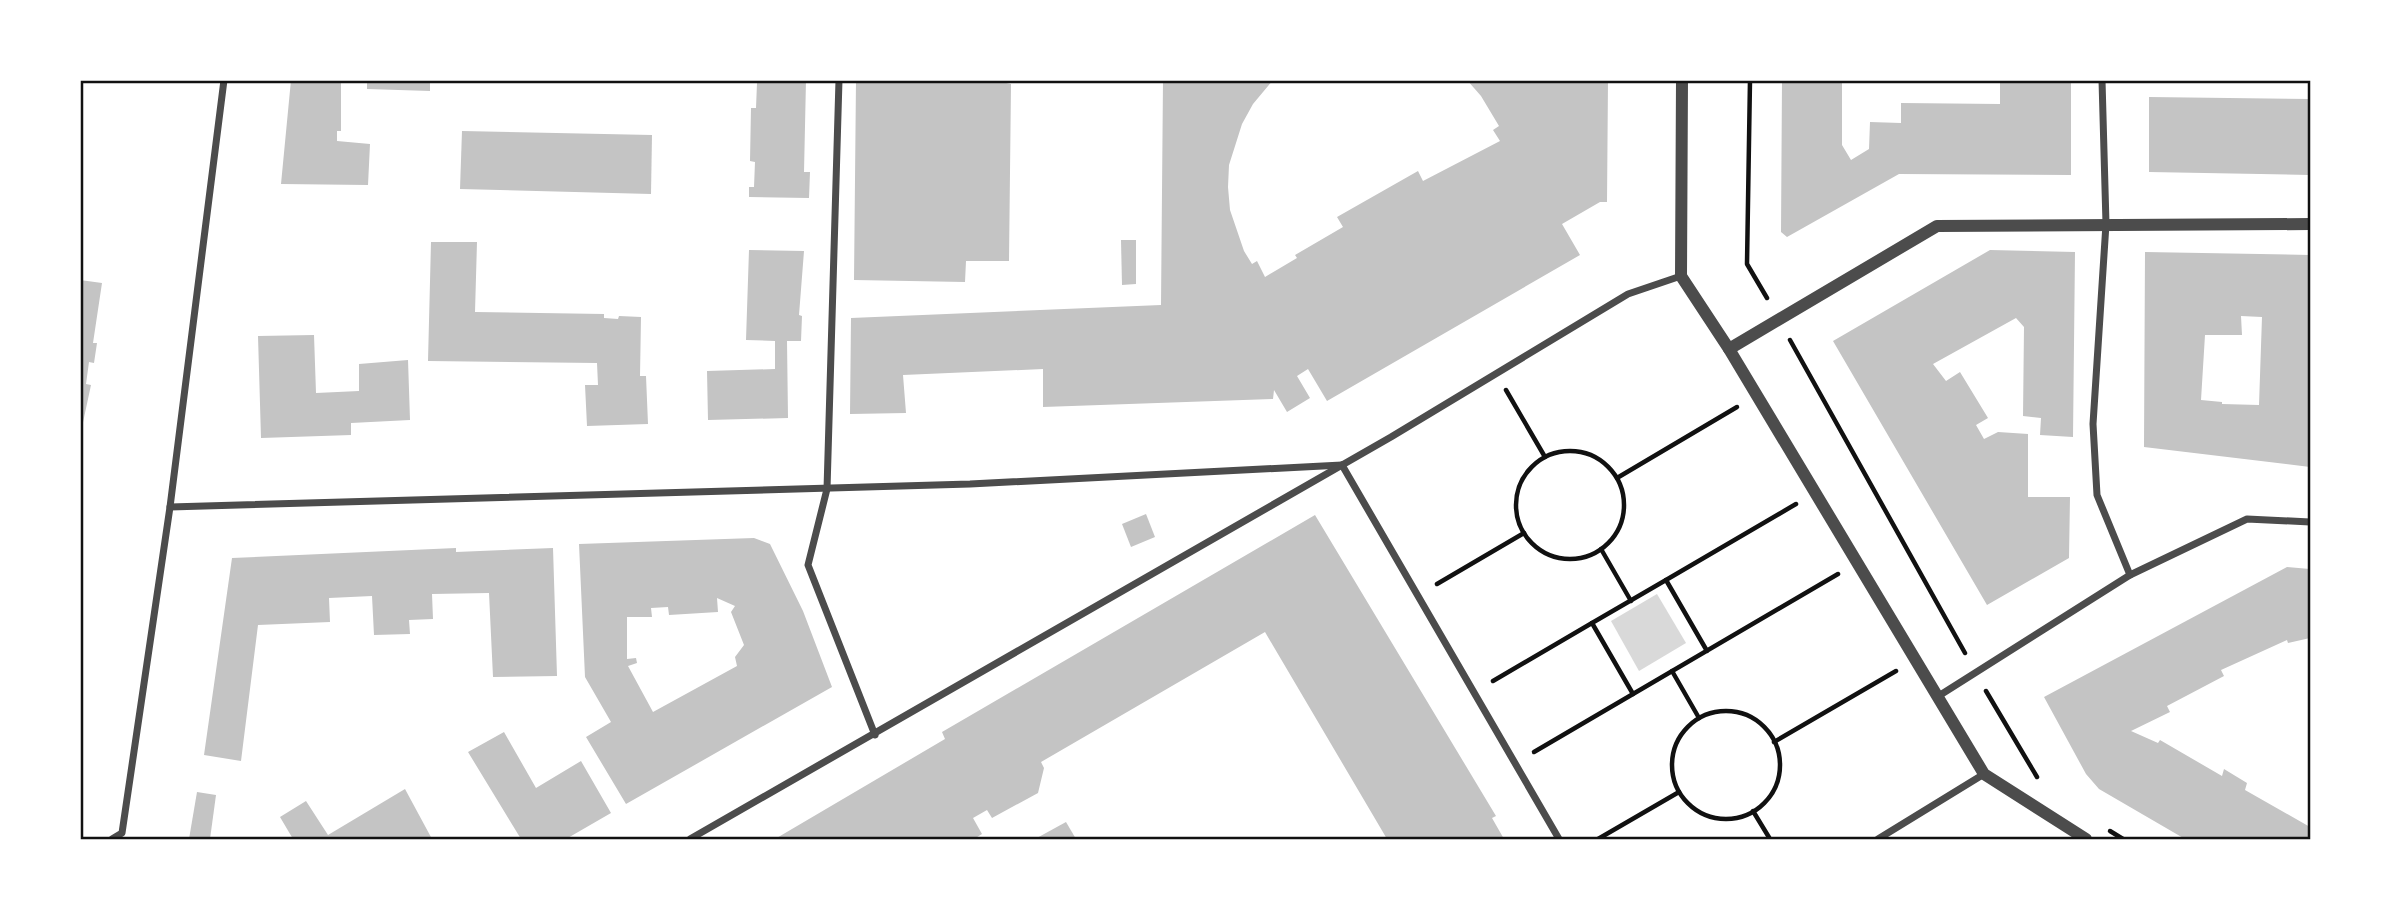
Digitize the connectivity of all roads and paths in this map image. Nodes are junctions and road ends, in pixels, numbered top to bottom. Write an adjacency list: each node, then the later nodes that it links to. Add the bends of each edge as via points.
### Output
1 (224, 80): 18 (street)
2 (839, 80): 16 (street)
3 (1682, 80): 8 (street)
4 (1749, 80): 9 (path, via 1747,264)
5 (2102, 80): 6 (street)
6 (2106, 224): 7 (street); 9 (street, via 1937,226); 23 (street, via 2093,424 2097,495)
7 (2311, 224)
8 (1681, 276): 10 (street); 11 (street, via 1628,294)
9 (1779, 320): 10 (street); 31 (path)
10 (1728, 349): 12 (street)
11 (1495, 372): 13 (path); 14 (street)
12 (1756, 396): 15 (path); 17 (street)
13 (1545, 457): 15 (path, via 1567,450 1589,454); 20 (path, via 1520,483 1516,506)
14 (1342, 465): 16 (street); 25 (street); 36 (street)
15 (1617, 478): 21 (path, via 1624,513 1618,531)
16 (827, 489): 18 (street); 36 (street, via 808,565)
17 (1815, 493): 22 (street); 24 (path)
18 (170, 507): 44 (street)
19 (2311, 522): 23 (street, via 2247,519)
20 (1524, 533): 21 (path, via 1536,547 1567,559); 25 (path)
21 (1601, 549): 26 (path)
22 (1857, 563): 28 (path); 29 (street)
23 (2130, 575): 31 (street)
24 (1666, 580): 26 (path); 28 (path)
25 (1417, 595): 32 (street)
26 (1631, 601): 27 (path)
27 (1592, 623): 32 (path); 33 (path)
28 (1707, 650): 30 (path)
29 (1914, 660): 34 (street); 37 (path)
30 (1672, 671): 33 (path); 35 (path)
31 (1976, 672): 34 (street); 40 (path)
32 (1474, 692): 38 (street)
33 (1633, 694): 38 (path)
34 (1937, 696): 39 (street)
35 (1699, 718): 37 (path, via 1732,711 1750,716); 41 (path, via 1681,735 1672,760)
36 (875, 735): 46 (street)
37 (1774, 742): 42 (path, via 1780,768 1776,786)
38 (1515, 763): 47 (street)
39 (1984, 775): 50 (street); 51 (street)
40 (2042, 784)
41 (1679, 792): 42 (path, via 1692,807 1716,818 1735,819); 48 (path)
42 (1753, 811): 49 (path)
43 (2102, 827): 52 (path)
44 (124, 836): 45 (street)
45 (112, 839)
46 (690, 839)
47 (1559, 839)
48 (1598, 839)
49 (1770, 839)
50 (1878, 839)
51 (2086, 839)
52 (2123, 839)

